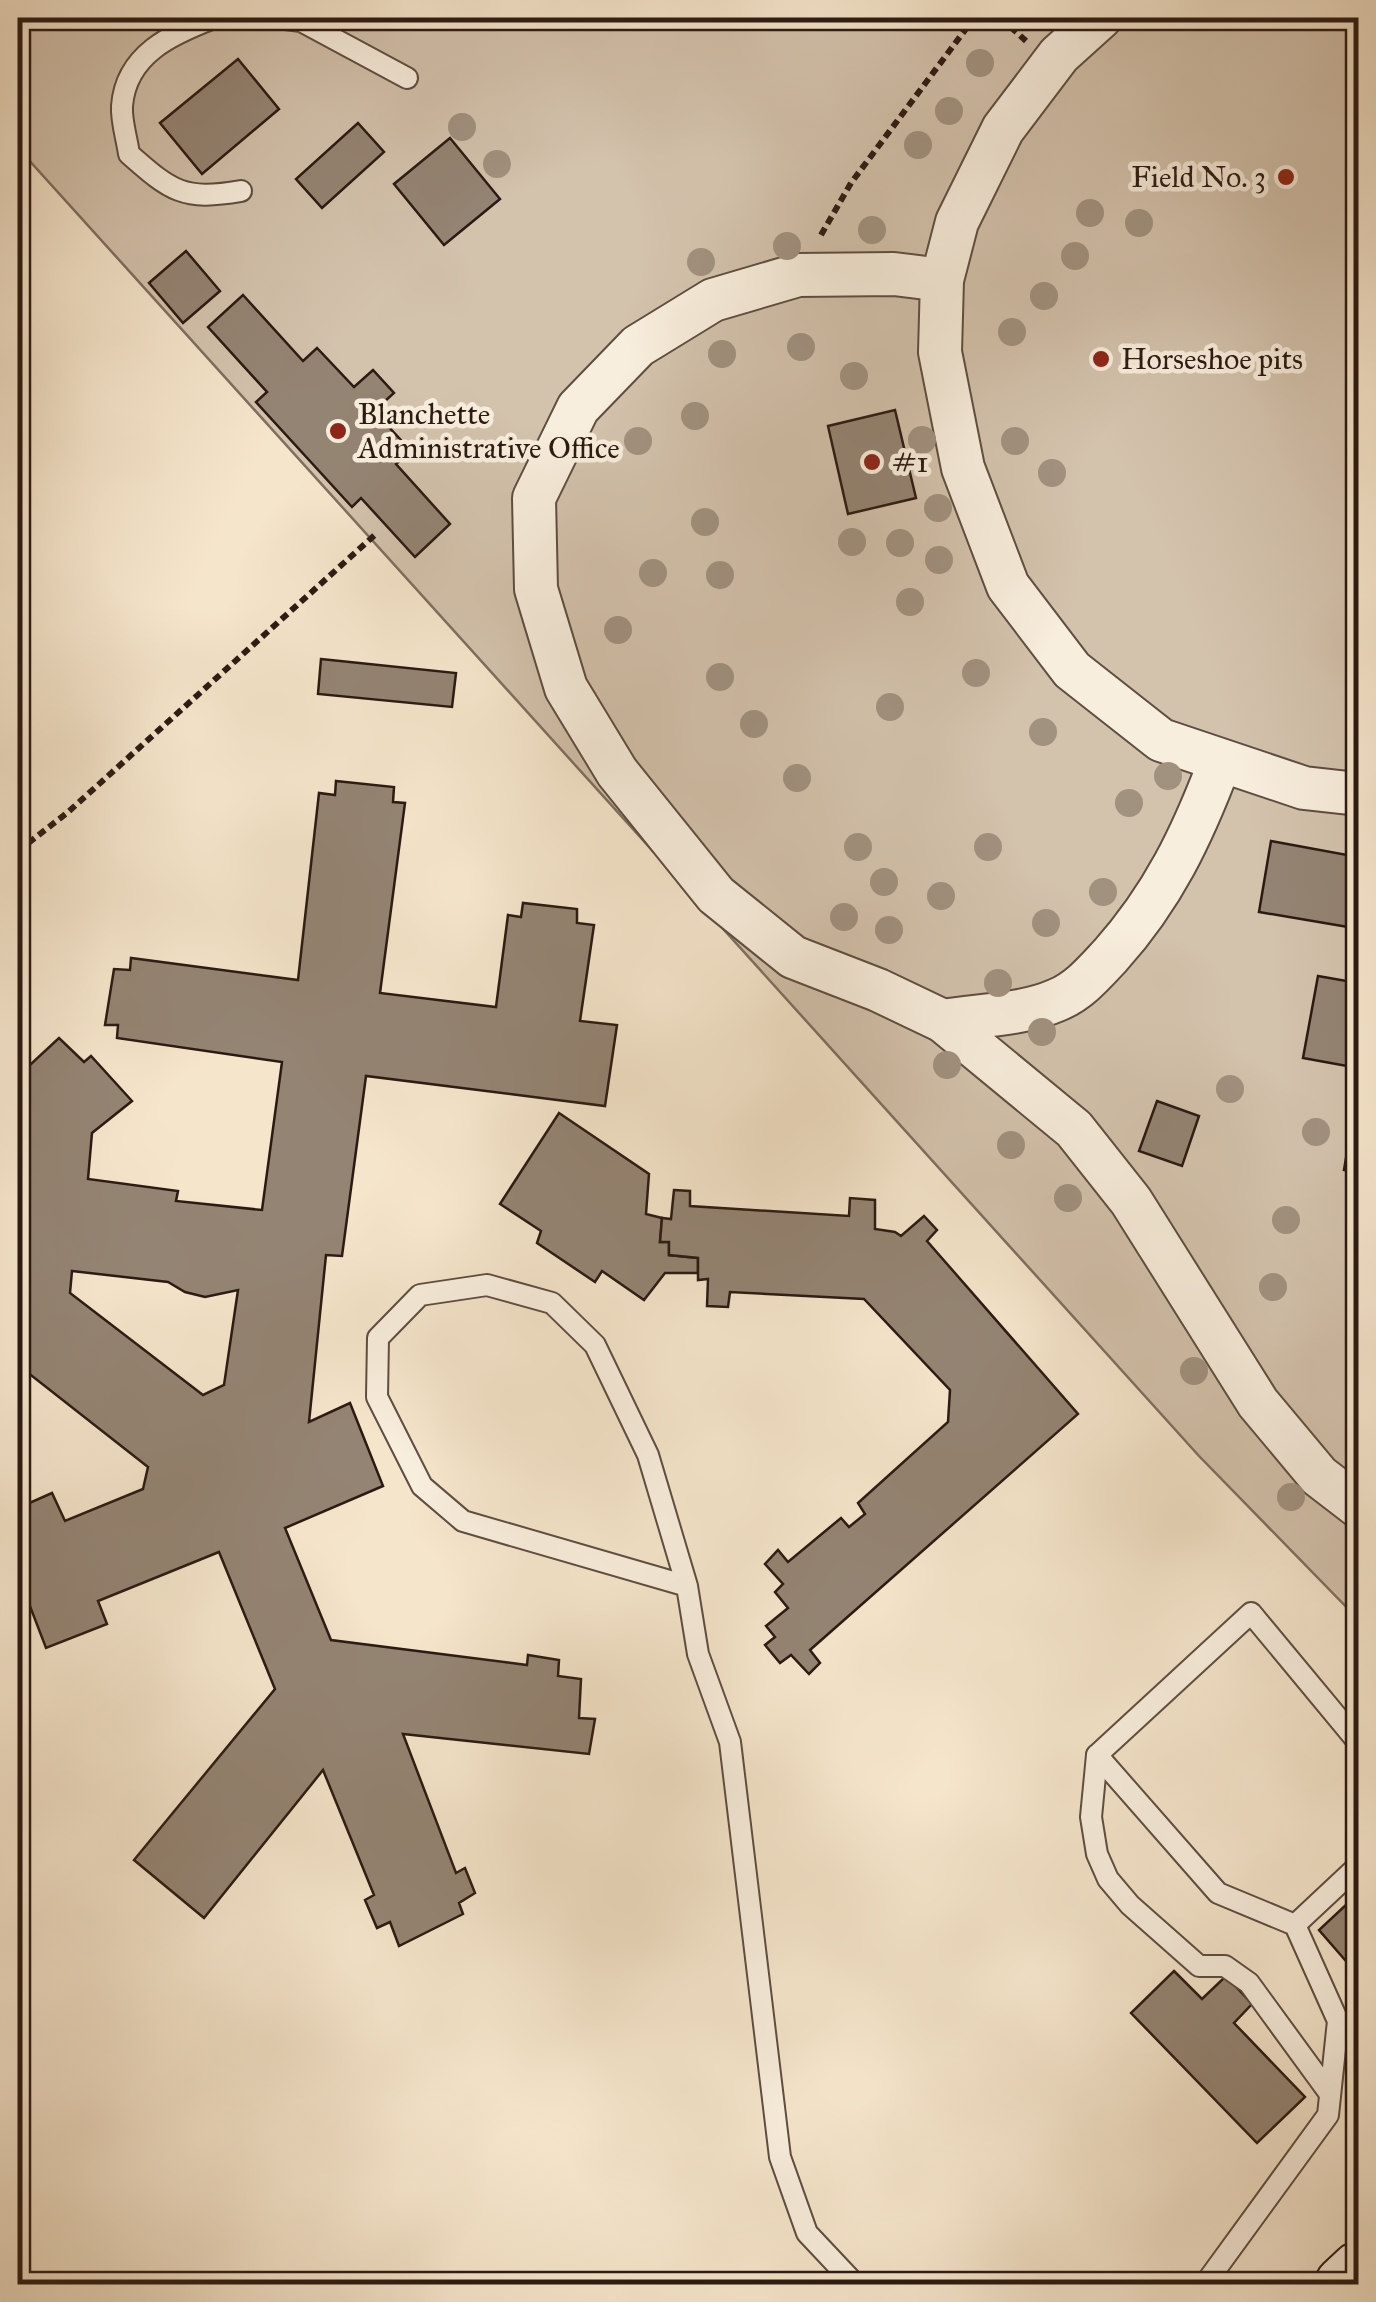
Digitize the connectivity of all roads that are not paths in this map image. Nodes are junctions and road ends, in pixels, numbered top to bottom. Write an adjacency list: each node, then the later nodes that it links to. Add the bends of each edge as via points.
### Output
1 (214, 18): 5 (lane, via 167,37 135,65 122,106 128,154 166,186 208,196)
2 (278, 18): 4 (lane, via 301,20)
3 (1100, 18): 6 (street, via 1059,55 1003,129 957,222)
4 (407, 78)
5 (241, 192)
6 (942, 280): 7 (street, via 940,352 963,468 1008,586 1072,670 1162,740); 9 (street, via 798,275 713,300 638,346 578,408 534,498 536,588 566,688 617,772 716,894 793,956)
7 (1220, 762): 8 (street, via 1304,788); 9 (street, via 1164,884 1130,934 1080,986 1041,1006)
8 (1358, 794)
9 (943, 1021): 10 (street, via 1074,1129 1131,1201 1258,1403 1319,1476)
10 (1358, 1506)
11 (687, 1586): 11 (lane, via 648,1455 595,1345 552,1303 487,1284 420,1295 378,1338 377,1398 422,1486 463,1521); 18 (lane, via 698,1654 730,1742 780,2157 808,2233)
12 (1358, 1742): 13 (lane, via 1250,1613)
13 (1097, 1755): 15 (lane, via 1218,1893); 16 (lane, via 1091,1817 1108,1879 1199,1966 1225,1966 1249,1983)
14 (1358, 1866): 15 (lane)
15 (1295, 1924): 16 (lane, via 1338,2021)
16 (1330, 2094): 19 (lane, via 1328,2115)
17 (1358, 2270): 20 (street)
18 (855, 2284)
19 (1204, 2284)
20 (1343, 2284)

